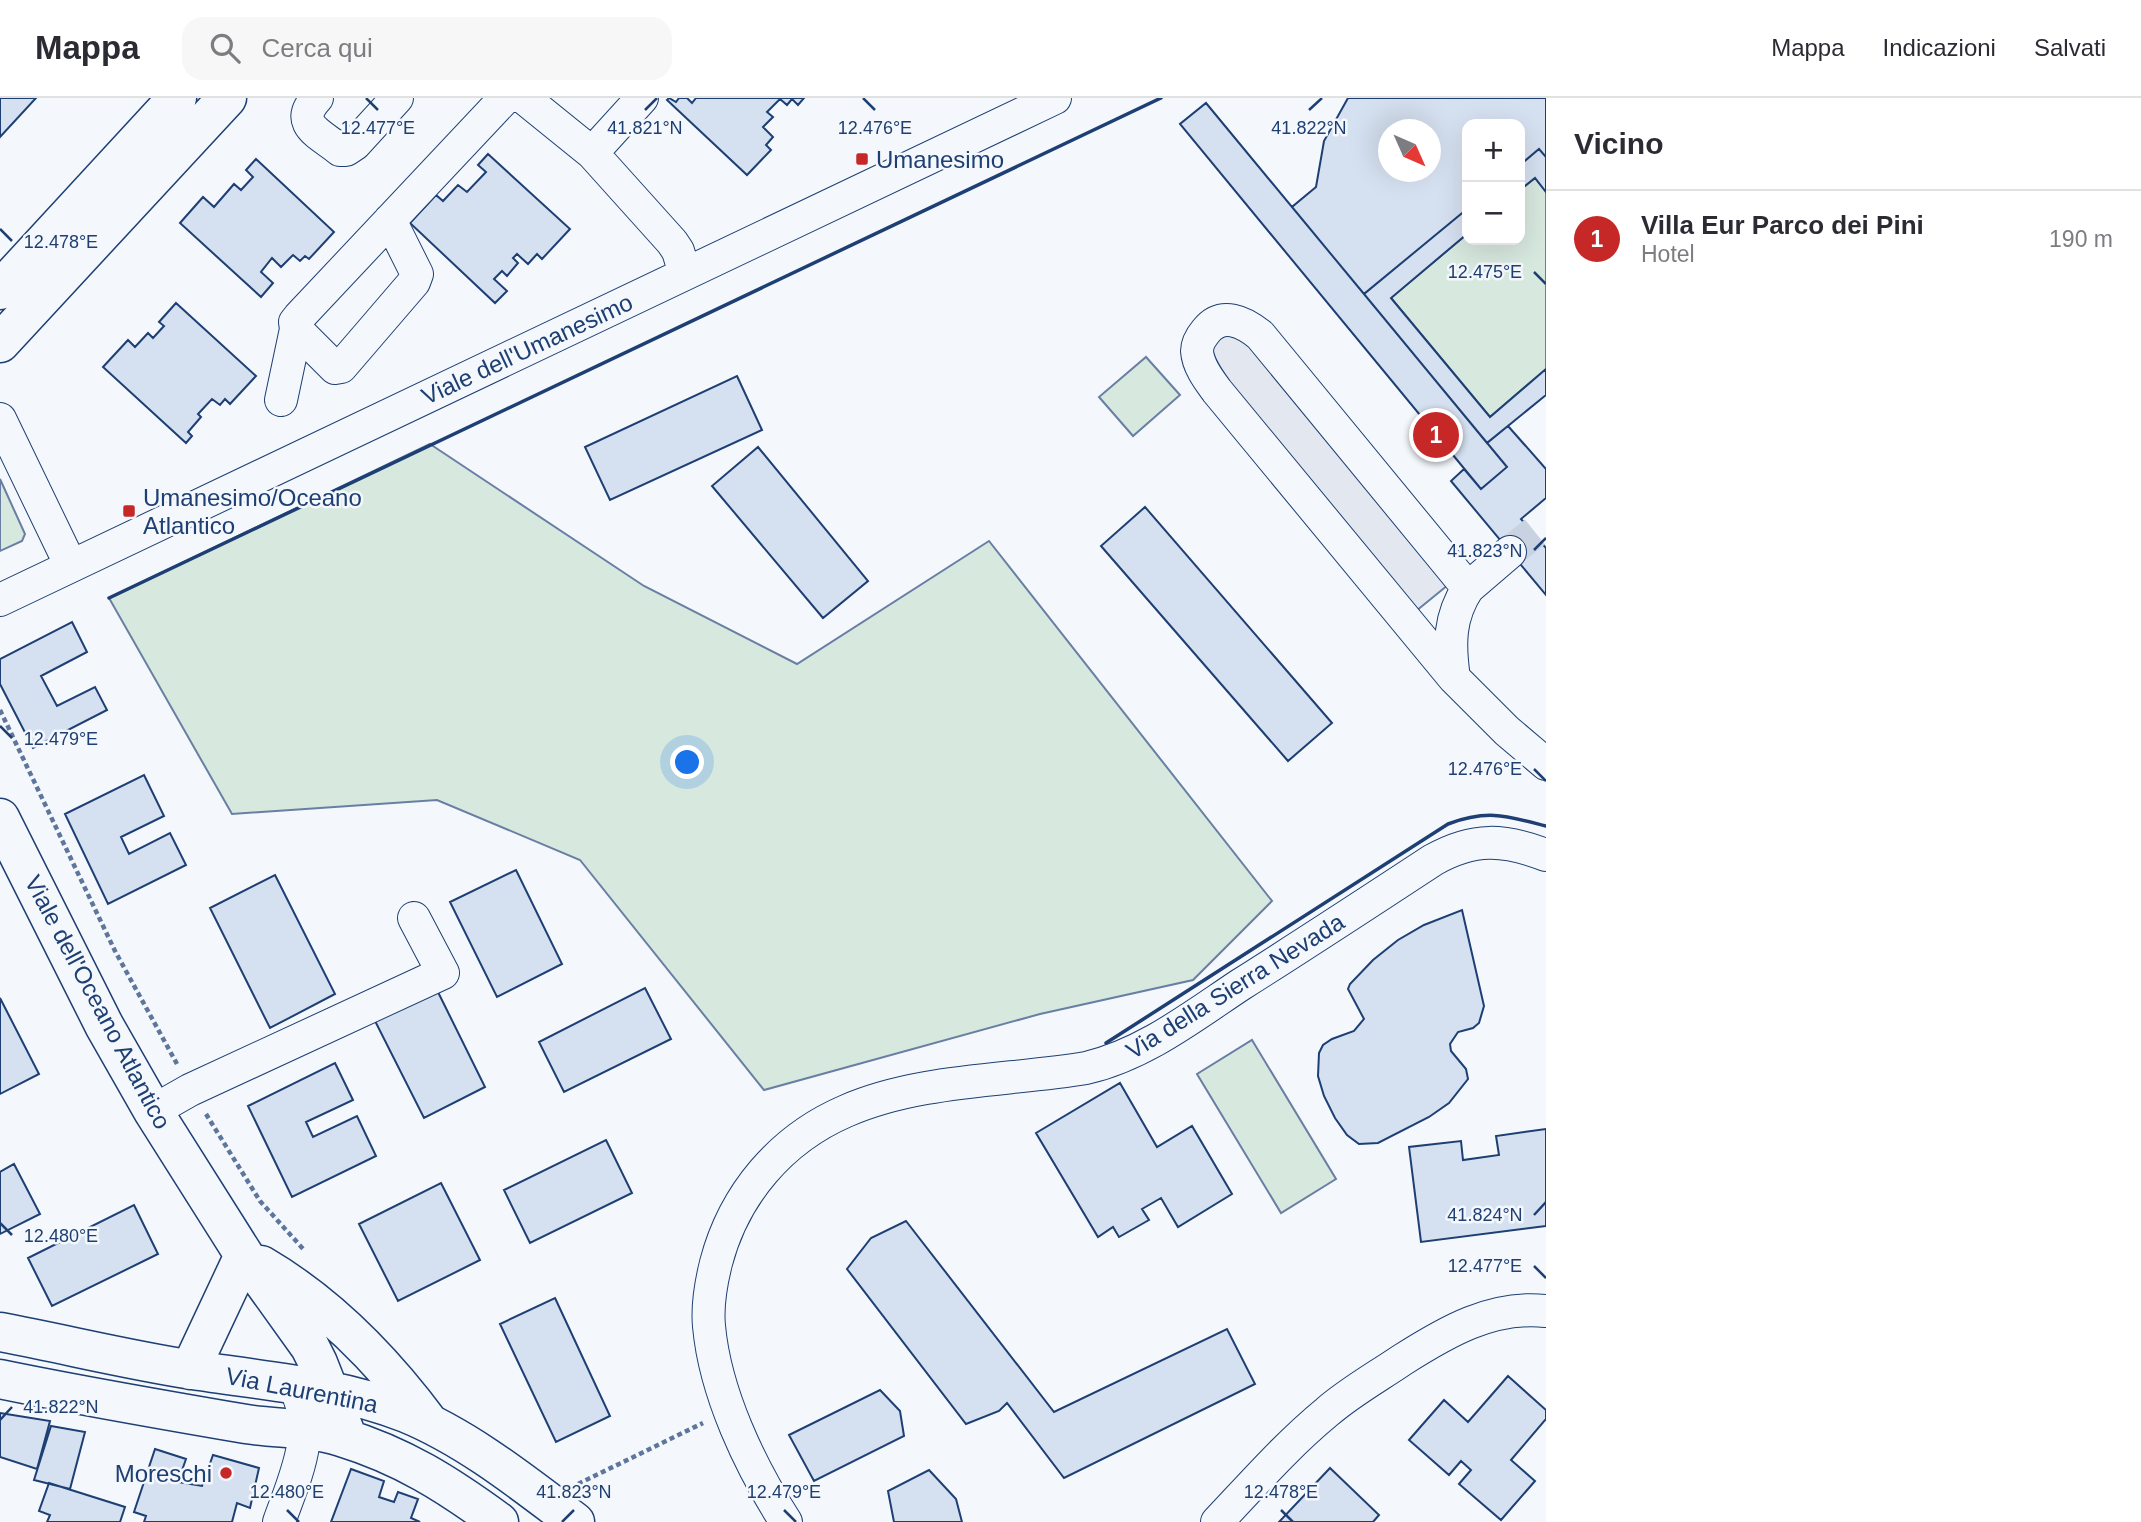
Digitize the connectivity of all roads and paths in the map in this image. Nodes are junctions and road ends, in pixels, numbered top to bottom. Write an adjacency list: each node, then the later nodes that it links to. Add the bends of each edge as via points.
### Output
1 (177, 98): 12 (main road)
2 (227, 98): 14 (main road)
3 (317, 98): 4 (street, via 308,108 306,122 346,150)
4 (397, 98)
5 (505, 98): 10 (street)
6 (524, 98): 9 (street)
7 (642, 98): 9 (street)
8 (1055, 98): 11 (street, Viale dell'Umanesimo)
9 (592, 153): 11 (street, via 672,242)
10 (390, 220): 13 (street, via 299,317); 13 (street, via 417,274 341,367 335,368)
11 (685, 274): 18 (street, Viale dell'Umanesimo)
12 (0, 290)
13 (296, 329): 15 (street)
14 (0, 343)
15 (281, 400)
16 (0, 419): 18 (street)
17 (1510, 552): 19 (street)
18 (71, 566): 20 (street, Viale dell'Umanesimo)
19 (1468, 588): 21 (street, via 1451,624); 21 (street, via 1260,335 1237,320 1210,326 1198,351 1217,391)
20 (0, 600)
21 (1454, 678): 23 (street)
22 (0, 710): 27 (path, via 116,951)
23 (1543, 758)
24 (0, 818): 28 (main road, Viale dell'Oceano Atlantico, via 99,1016)
25 (1546, 855): 43 (street, Via della Sierra Nevada, via 1496,842 1461,846 1128,1054 1086,1068 877,1099 825,1121 779,1155 753,1183 730,1222 715,1267 708,1313 726,1402)
26 (414, 918): 27 (street, via 443,973)
27 (190, 1090): 28 (street); 29 (path, via 260,1201)
28 (153, 1111): 30 (main road, Viale dell'Oceano Atlantico)
29 (306, 1251)
30 (244, 1255): 33 (main road); 35 (main road, Viale dell'Oceano Atlantico, via 310,1347); 36 (main road, Viale dell'Oceano Atlantico, via 295,1286 344,1327 395,1377)
31 (1546, 1311): 44 (street, via 1479,1318 1404,1359 1318,1419)
32 (0, 1332): 33 (main road, Via Laurentina)
33 (190, 1370): 35 (main road, Via Laurentina)
34 (0, 1379): 37 (main road, Via Laurentina, via 268,1427)
35 (311, 1387): 36 (main road, Via Laurentina, via 394,1409); 37 (street, via 302,1402); 39 (main road, Viale dell'Oceano Atlantico)
36 (432, 1425): 40 (main road, Via Laurentina)
37 (306, 1429): 39 (main road, Via Laurentina); 41 (street)
38 (711, 1433): 40 (path, via 705,1422)
39 (348, 1439): 42 (main road, Via Laurentina, via 421,1470)
40 (573, 1504)
41 (279, 1522)
42 (499, 1522)
43 (786, 1522)
44 (1217, 1522)

